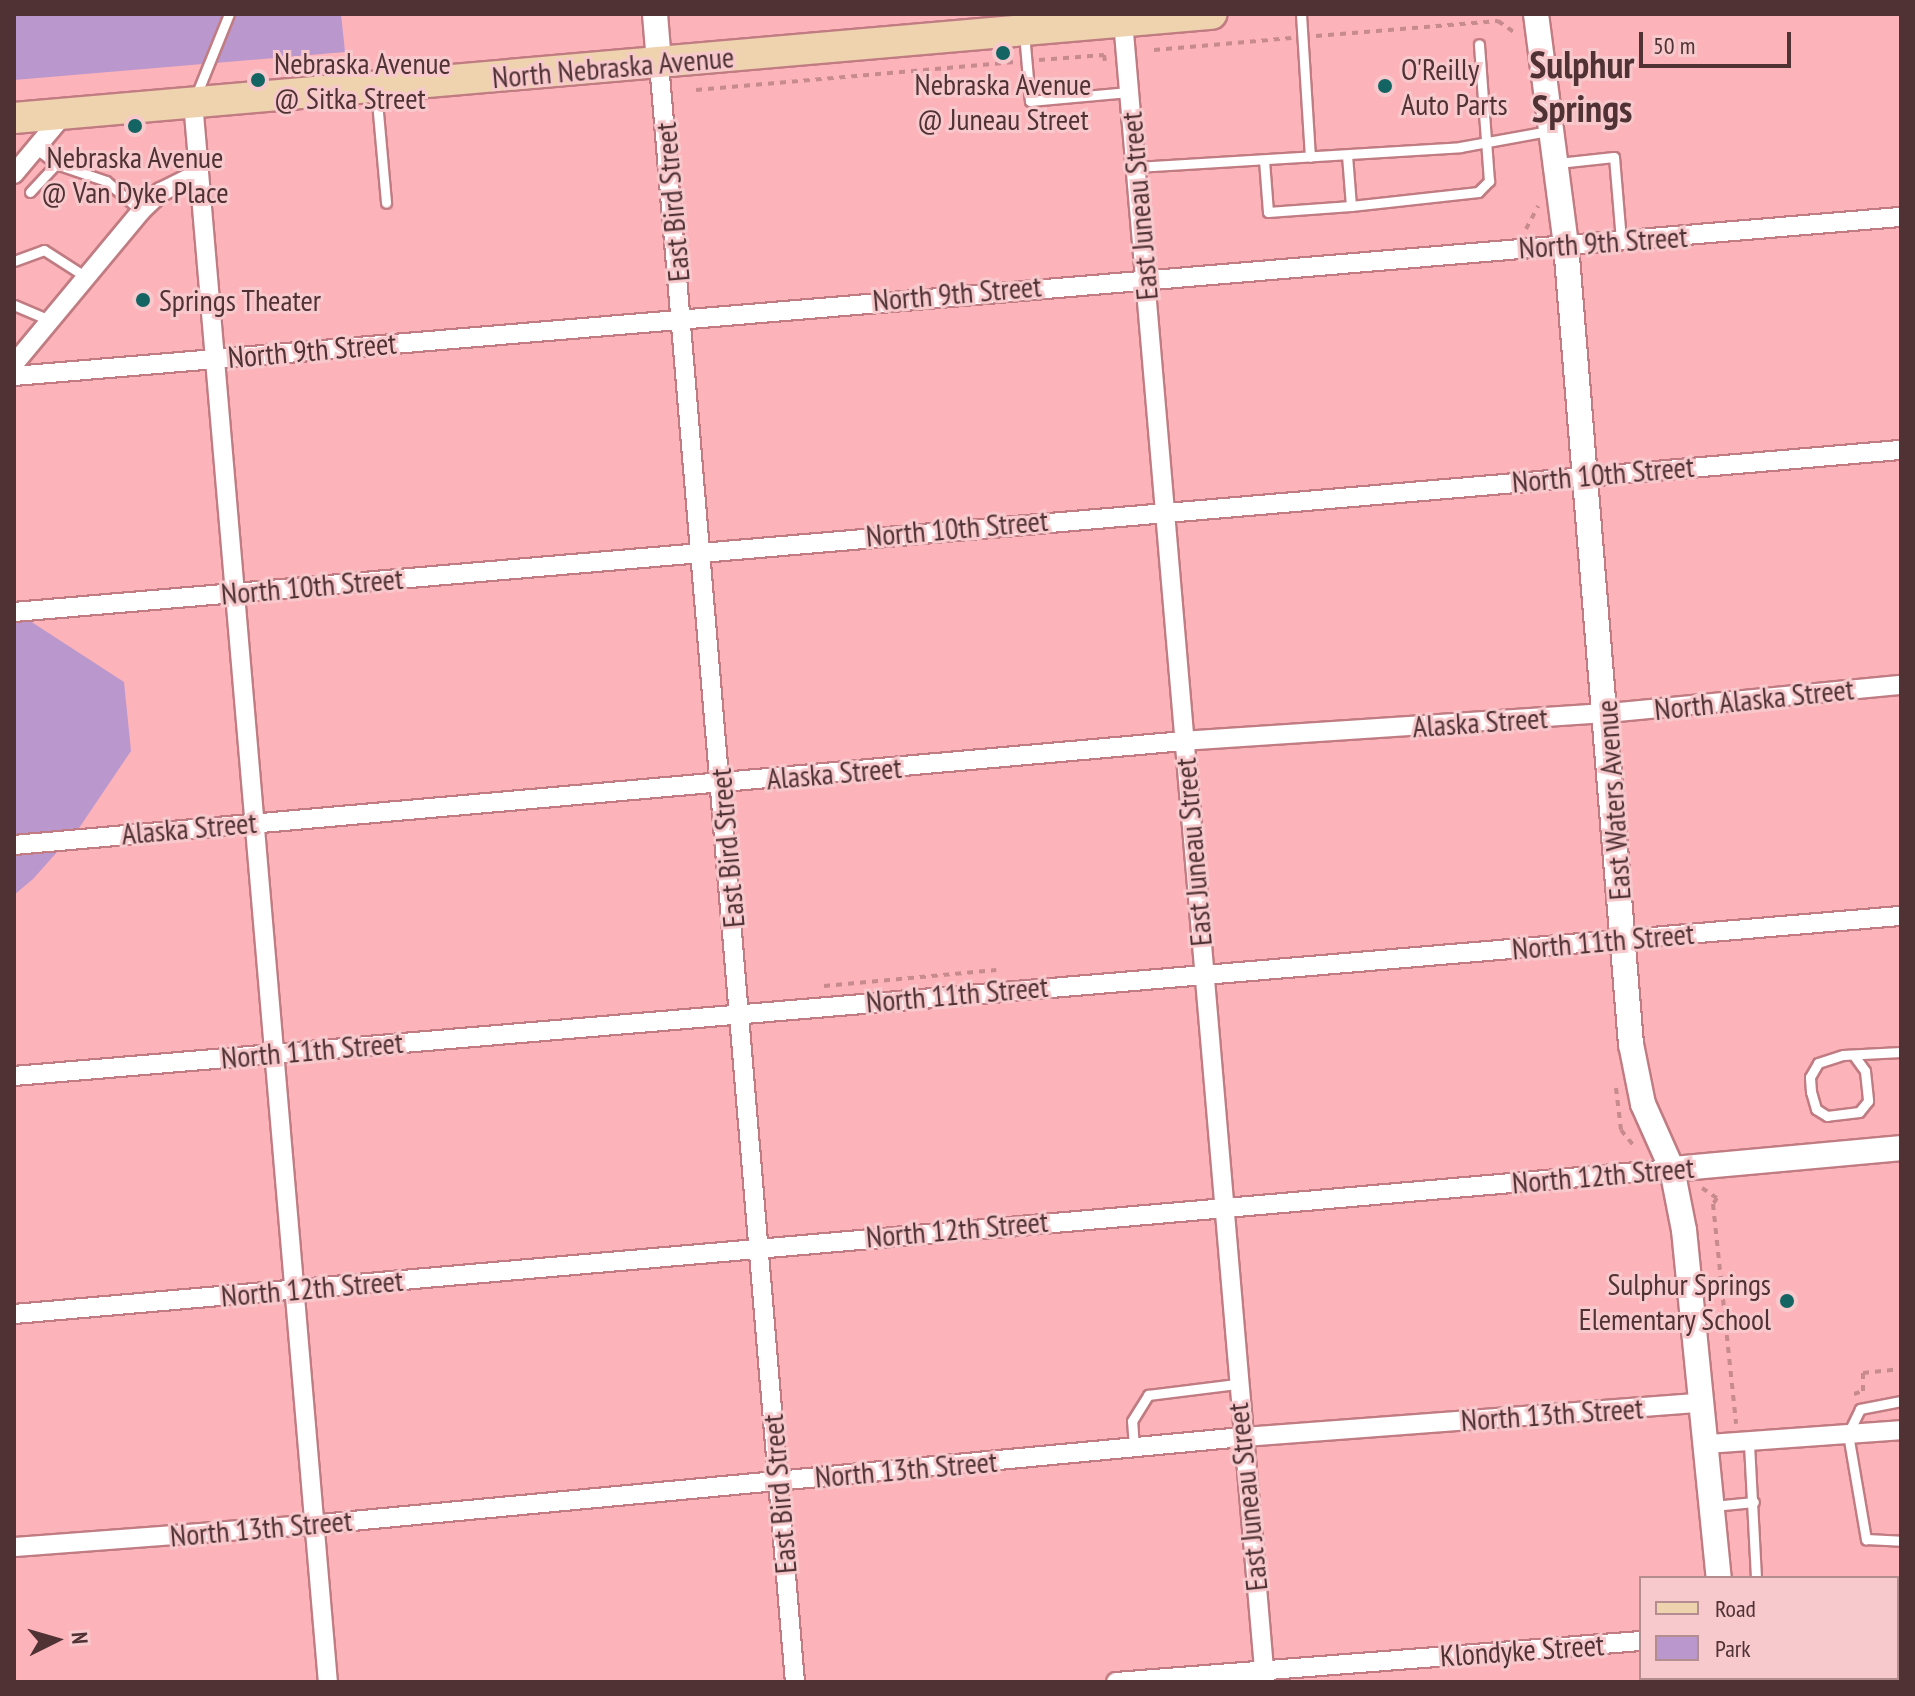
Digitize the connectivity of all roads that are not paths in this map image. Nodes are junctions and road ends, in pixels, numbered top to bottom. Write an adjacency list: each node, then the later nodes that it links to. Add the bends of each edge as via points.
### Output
1 (229, 14): 12 (lane)
2 (655, 14): 9 (street, East Bird Street)
3 (1211, 14): 6 (main road, North Nebraska Avenue)
4 (1301, 14): 19 (lane)
5 (1536, 14): 15 (street, East Waters Avenue)
6 (1106, 20): 7 (main road, North Nebraska Avenue); 11 (street, East Juneau Street)
7 (1024, 30): 9 (main road, North Nebraska Avenue); 11 (lane, via 1030,101)
8 (1479, 44): 16 (lane)
9 (659, 63): 10 (main road, North Nebraska Avenue); 37 (street, East Bird Street)
10 (376, 86): 12 (main road, North Nebraska Avenue); 27 (lane)
11 (1129, 92): 23 (street, East Juneau Street)
12 (193, 102): 13 (main road, North Nebraska Avenue); 24 (street)
13 (65, 113): 14 (main road, North Nebraska Avenue); 17 (street)
14 (14, 118)
15 (1551, 131): 16 (lane); 21 (street, East Waters Avenue)
16 (1487, 138): 18 (lane, via 1460,147); 28 (lane, via 1489,181 1478,192)
17 (35, 148): 22 (lane); 25 (street)
18 (1347, 155): 19 (lane); 28 (lane)
19 (1310, 157): 20 (lane)
20 (1264, 160): 23 (lane); 28 (lane, via 1268,212)
21 (1555, 163): 31 (lane, via 1614,157); 32 (street, East Waters Avenue)
22 (56, 164): 26 (lane); 29 (lane, via 106,181)
23 (1136, 167): 35 (street, East Juneau Street)
24 (199, 173): 29 (street, via 161,192); 39 (street)
25 (14, 174)
26 (30, 192)
27 (386, 203)
28 (1351, 206)
29 (141, 211): 34 (street)
30 (1901, 217): 31 (street, North 9th Street)
31 (1621, 241): 32 (street, North 9th Street)
32 (1566, 245): 35 (street, North 9th Street); 43 (street, East Waters Avenue)
33 (14, 261): 34 (lane, via 44,250)
34 (86, 277): 38 (street)
35 (1145, 277): 37 (street, North 9th Street); 44 (street, East Juneau Street)
36 (14, 305): 38 (lane)
37 (682, 317): 39 (street, North 9th Street); 45 (street, East Bird Street)
38 (50, 320): 40 (street)
39 (215, 358): 41 (street, North 9th Street); 46 (street)
40 (14, 364)
41 (14, 376)
42 (1901, 450): 43 (street, North 10th Street)
43 (1584, 476): 44 (street, North 10th Street); 49 (street, East Waters Avenue)
44 (1164, 510): 45 (street, North 10th Street); 50 (street, East Juneau Street)
45 (702, 550): 46 (street, North 10th Street); 51 (street, East Bird Street)
46 (237, 592): 47 (street, North 10th Street); 52 (street)
47 (14, 612)
48 (1901, 685): 49 (street, North Alaska Street)
49 (1608, 713): 50 (street, Alaska Street); 55 (street, East Waters Avenue)
50 (1183, 741): 51 (street, Alaska Street); 56 (street, East Juneau Street)
51 (721, 783): 52 (street, Alaska Street); 57 (street, East Bird Street)
52 (254, 822): 53 (street, Alaska Street); 59 (street)
53 (14, 845)
54 (1901, 916): 55 (street, North 11th Street)
55 (1624, 939): 56 (street, North 11th Street); 63 (street, East Waters Avenue, via 1631,1044 1643,1104)
56 (1203, 973): 57 (street, North 11th Street); 64 (street, East Juneau Street)
57 (740, 1013): 59 (street, North 11th Street); 65 (street, East Bird Street)
58 (1901, 1052): 60 (lane)
59 (274, 1054): 61 (street, North 11th Street); 66 (street)
60 (1855, 1057): 60 (lane, via 1831,1057 1818,1063 1810,1077 1816,1109 1827,1116 1859,1112 1868,1101 1865,1071)
61 (14, 1076)
62 (1901, 1148): 63 (street, North 12th Street)
63 (1672, 1169): 64 (street, North 12th Street); 70 (street, East Waters Avenue, via 1693,1291)
64 (1222, 1207): 65 (street, North 12th Street); 68 (street, East Juneau Street)
65 (761, 1246): 66 (street, North 12th Street); 77 (street, East Bird Street)
66 (291, 1290): 67 (street, North 12th Street); 80 (street)
67 (14, 1314)
68 (1236, 1384): 73 (street, East Juneau Street); 76 (lane, via 1148,1395 1132,1421)
69 (1901, 1401): 72 (lane, via 1860,1409)
70 (1704, 1402): 73 (street, North 13th Street); 74 (street, East Waters Avenue)
71 (1901, 1430): 72 (street)
72 (1848, 1434): 75 (street); 81 (lane, via 1866,1539 1881,1544)
73 (1243, 1437): 76 (street, North 13th Street); 86 (street, East Juneau Street)
74 (1708, 1444): 75 (street); 79 (street, East Waters Avenue)
75 (1749, 1444): 78 (lane)
76 (1134, 1448): 77 (street, North 13th Street)
77 (776, 1481): 80 (street, North 13th Street); 88 (street, East Bird Street)
78 (1754, 1502): 79 (lane); 84 (lane)
79 (1713, 1506): 83 (street, East Waters Avenue)
80 (314, 1524): 82 (street, North 13th Street); 87 (street)
81 (1901, 1541)
82 (14, 1547)
83 (1719, 1576)
84 (1756, 1576)
85 (1639, 1641): 86 (street, Klondyke Street)
86 (1264, 1676): 89 (street, Klondyke Street)
87 (328, 1682)
88 (795, 1682)
89 (1116, 1682)

